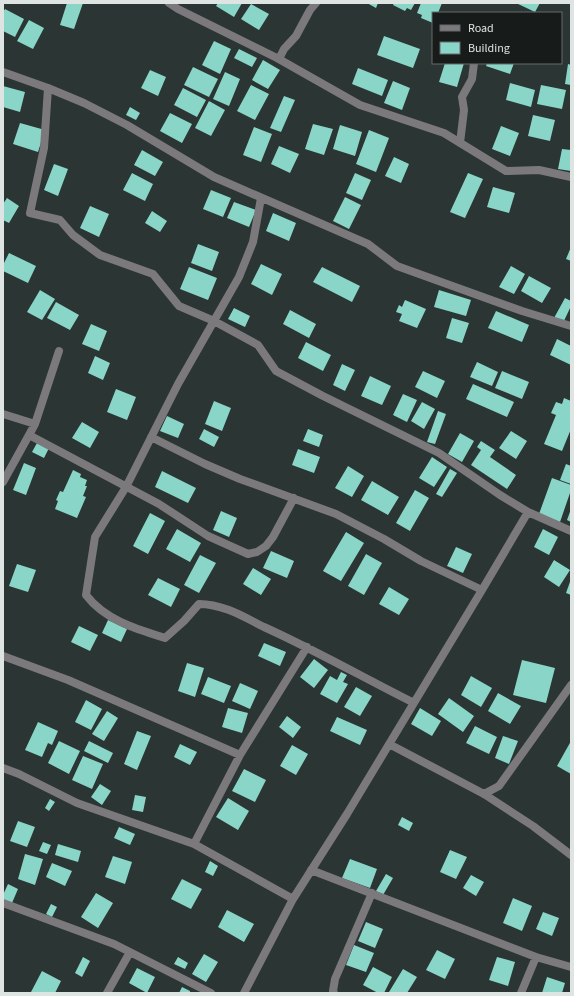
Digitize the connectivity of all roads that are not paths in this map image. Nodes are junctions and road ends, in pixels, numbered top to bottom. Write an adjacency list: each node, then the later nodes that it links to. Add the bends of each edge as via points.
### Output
1 (169, 3): 3 (street)
2 (316, 3): 4 (street)
3 (180, 6): 4 (street)
4 (279, 59): 8 (street, via 360,105 444,133)
5 (474, 64): 8 (street, via 472,79 462,97 464,110)
6 (3, 72): 7 (street)
7 (48, 88): 10 (street, via 127,125 214,177); 11 (street, via 44,148 30,213 60,220 73,235 100,255 153,274 179,306)
8 (460, 143): 9 (street, via 506,171 539,170)
9 (571, 177)
10 (261, 198): 11 (street, via 253,242 239,277); 12 (street, via 368,244 397,266 522,312)
11 (214, 321): 17 (street); 21 (street, via 258,345 276,371 439,453)
12 (571, 326)
13 (59, 351): 15 (street)
14 (3, 414): 15 (street)
15 (35, 424): 16 (street)
16 (29, 434): 18 (street); 19 (street)
17 (151, 437): 19 (street); 20 (street, via 233,476)
18 (3, 482)
19 (126, 487): 20 (street, via 159,504 208,536 248,554 266,546); 24 (street, via 95,537 86,595 102,611 135,629 165,638 199,604 218,606)
20 (294, 498): 23 (street, via 336,514 421,561)
21 (528, 512): 22 (street); 23 (street)
22 (571, 531)
23 (482, 590): 27 (street)
24 (307, 647): 27 (street); 29 (street)
25 (3, 656): 29 (street, via 68,680)
26 (570, 689): 31 (street, via 547,716 499,786)
27 (414, 703): 28 (street)
28 (389, 744): 31 (street); 34 (street)
29 (240, 754): 32 (street)
30 (3, 768): 32 (street, via 76,803)
31 (484, 794): 33 (street, via 534,826)
32 (194, 844): 36 (street)
33 (571, 855)
34 (311, 870): 35 (street); 36 (street)
35 (372, 893): 39 (street); 44 (street, via 335,979)
36 (293, 899): 43 (street)
37 (3, 903): 38 (street)
38 (130, 952): 41 (street); 42 (street)
39 (536, 957): 40 (street); 45 (street)
40 (571, 967)
41 (107, 993)
42 (210, 993)
43 (244, 993)
44 (334, 993)
45 (521, 993)

